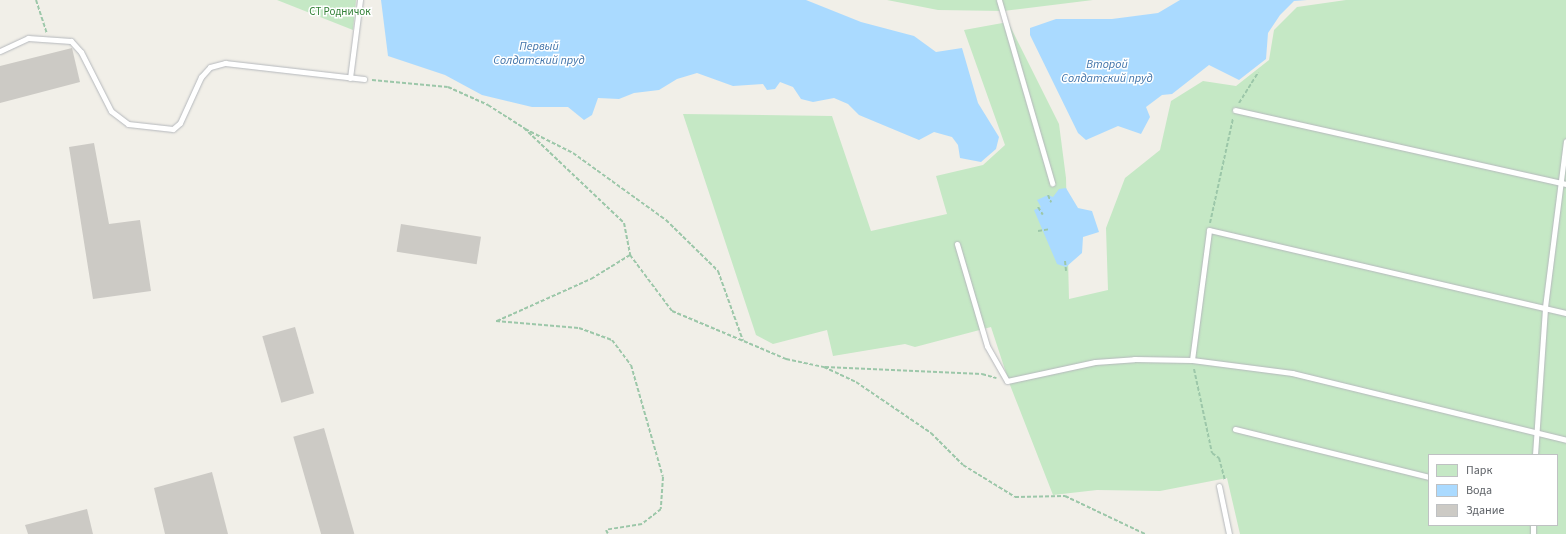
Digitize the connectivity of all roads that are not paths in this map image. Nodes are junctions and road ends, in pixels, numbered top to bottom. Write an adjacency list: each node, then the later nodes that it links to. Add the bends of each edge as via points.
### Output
1 (360, 0): 4 (lane)
2 (999, 0): 8 (lane)
3 (0, 51): 4 (lane, via 28,38 71,41 81,52 111,111 128,124 173,129 180,123 205,72 210,67 225,63)
4 (350, 78): 5 (lane)
5 (364, 79)
6 (1235, 110): 9 (lane)
7 (1566, 141): 9 (lane)
8 (1052, 183)
9 (1563, 183): 11 (lane)
10 (957, 244): 13 (lane, via 987,346 1007,381 1095,362 1134,359)
11 (1545, 307): 12 (lane); 13 (lane, via 1209,230); 15 (lane)
12 (1566, 313)
13 (1192, 360): 15 (lane, via 1292,373)
14 (1235, 429): 18 (lane)
15 (1536, 432): 16 (lane); 17 (lane)
16 (1566, 440)
17 (1535, 454)
18 (1428, 477)
19 (1219, 486): 20 (lane)
20 (1230, 534)

